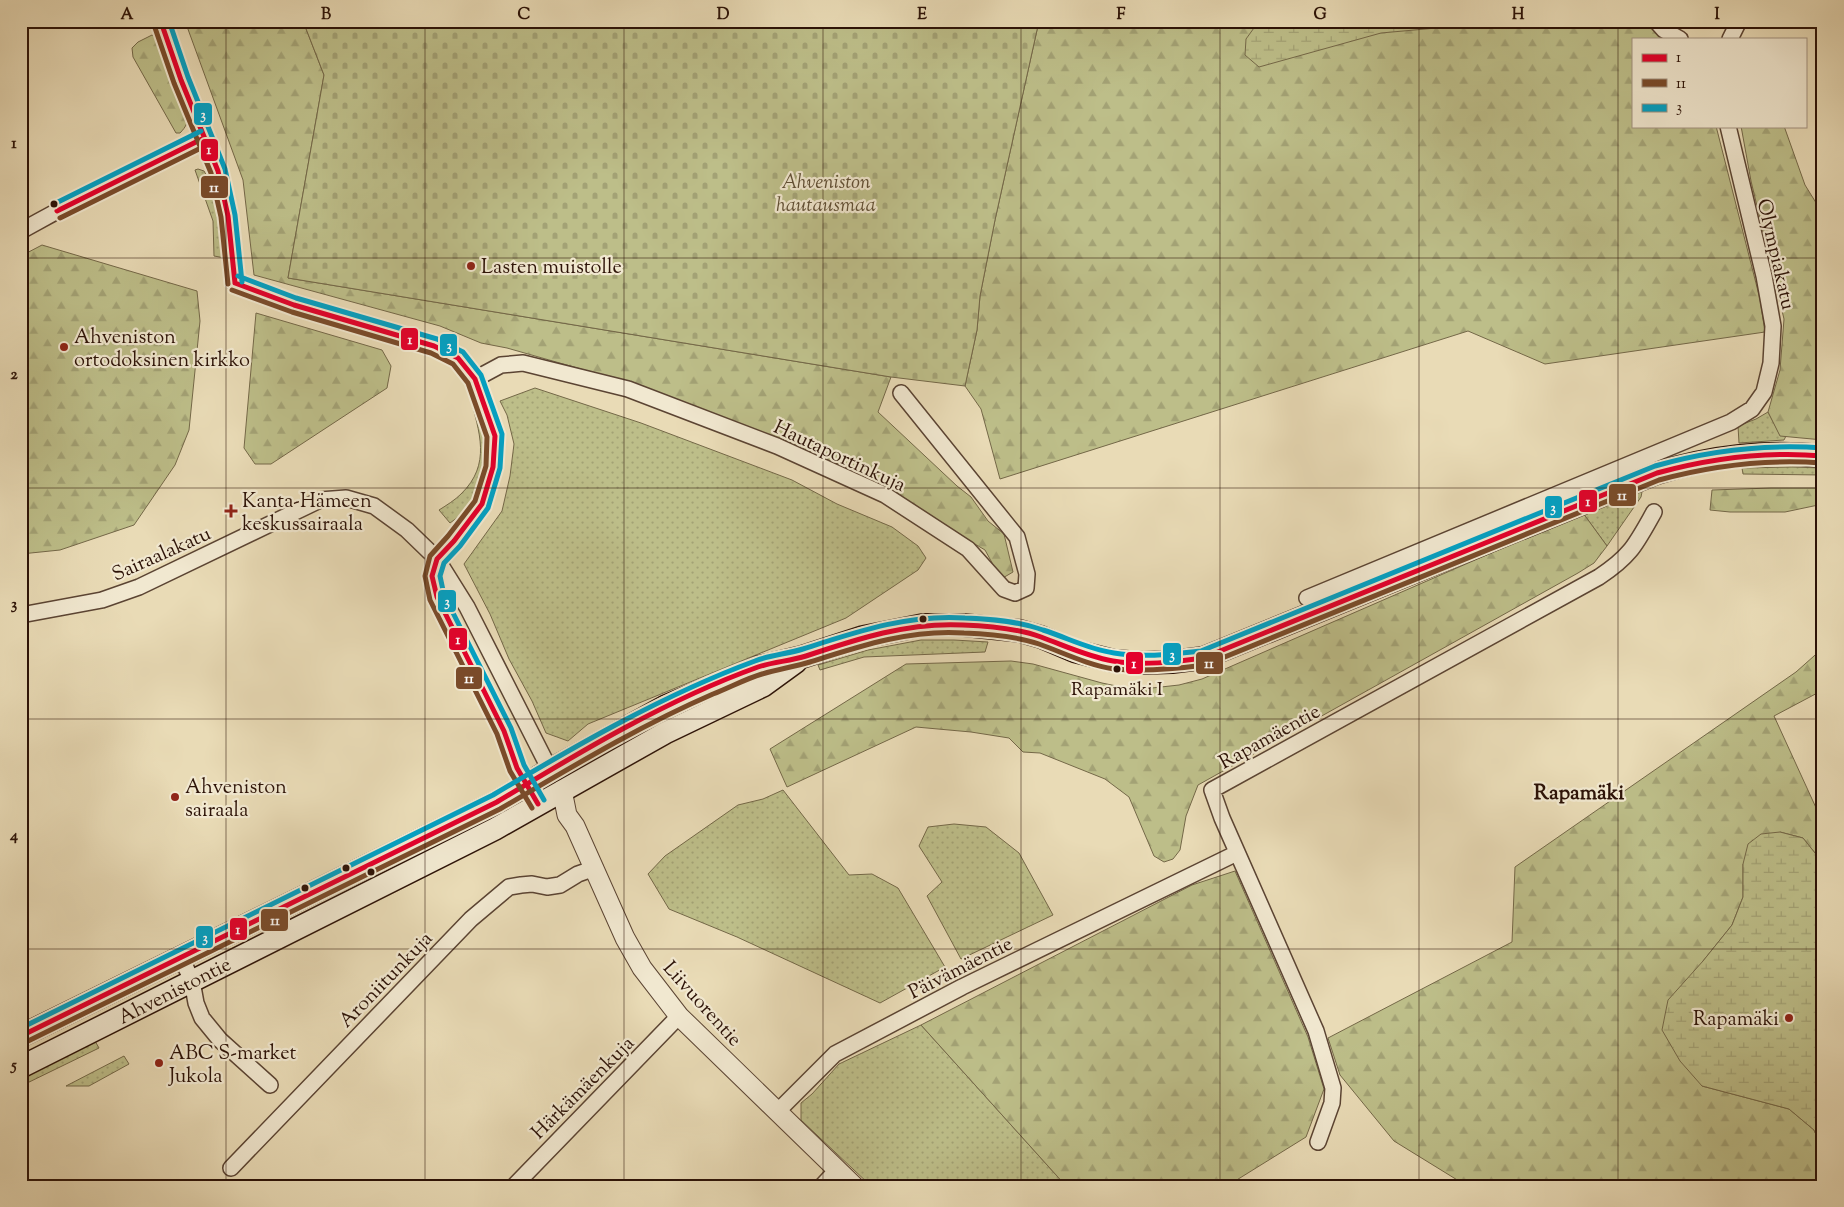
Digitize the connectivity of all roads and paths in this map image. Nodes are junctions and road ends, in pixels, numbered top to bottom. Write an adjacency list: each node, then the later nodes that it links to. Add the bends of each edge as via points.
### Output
1 (1656, 21): 4 (street)
2 (1739, 21): 5 (street)
3 (161, 22): 7 (street)
4 (1678, 38)
5 (1730, 38)
6 (1728, 128): 14 (street, Olympiakatu, via 1773,326 1771,363 1764,392 1752,408 1731,422)
7 (204, 138): 8 (street); 9 (street, via 218,171 228,216 235,283 294,305 434,346 458,358)
8 (21, 231)
9 (475, 379): 10 (street, Hautaportinkuja, via 500,365 523,363 628,389 777,446 885,495 968,550 1004,589 1015,593 1022,591 1026,588 1027,574 1017,537); 13 (street, via 495,436 493,467 482,504)
10 (902, 393)
11 (1823, 456): 16 (main road, Ahvenistontie, via 1766,453 1734,456 1693,462 1657,473 1203,658 1143,663 1114,661 1074,651 1020,631 964,625 923,625 863,637)
12 (1654, 512): 22 (street, Rapamäentie, via 1626,558 1599,577 1212,790)
13 (437, 559): 15 (street, Sairaalakatu, via 407,530 374,506 346,498 320,500 139,587 102,600); 17 (street, Sairaalakatu, via 466,607); 18 (street, via 432,576 438,597 504,731)
14 (1307, 598)
15 (21, 615)
16 (802, 657): 17 (main road, Ahvenistontie, via 758,667 666,706); 19 (main road, Ahvenistontie, via 763,686 665,733)
17 (550, 770): 18 (main road, Ahvenistontie); 19 (main road)
18 (526, 784): 20 (main road); 24 (main road, Ahvenistontie, via 497,802)
19 (562, 790): 20 (main road, Ahvenistontie); 21 (street, Liivuorentie)
20 (538, 804): 21 (street); 25 (main road, Ahvenistontie, via 495,829)
21 (567, 815): 23 (street, Liivuorentie)
22 (1237, 853): 30 (street, Päivämäentie, via 962,987 835,1054); 31 (street, Rapamäentie, via 1316,1031 1333,1088 1332,1103)
23 (595, 868): 26 (street, Liivuorentie, via 625,938 642,968); 32 (street, Aroniitunkuja, via 560,885 521,884 509,887 470,919)
24 (181, 956): 25 (street); 27 (main road, Ahvenistontie)
25 (192, 981): 28 (main road, Ahvenistontie); 29 (street, via 202,1018 220,1040)
26 (679, 1016): 30 (street, Liivuorentie); 34 (street, Härkämäenkuja)
27 (21, 1036)
28 (21, 1067)
29 (270, 1085)
30 (778, 1112): 33 (street, Liivuorentie)
31 (1318, 1142)
32 (231, 1168)
33 (838, 1170): 35 (street); 36 (street, Liivuorentie)
34 (514, 1186)
35 (822, 1186)
36 (854, 1186)

